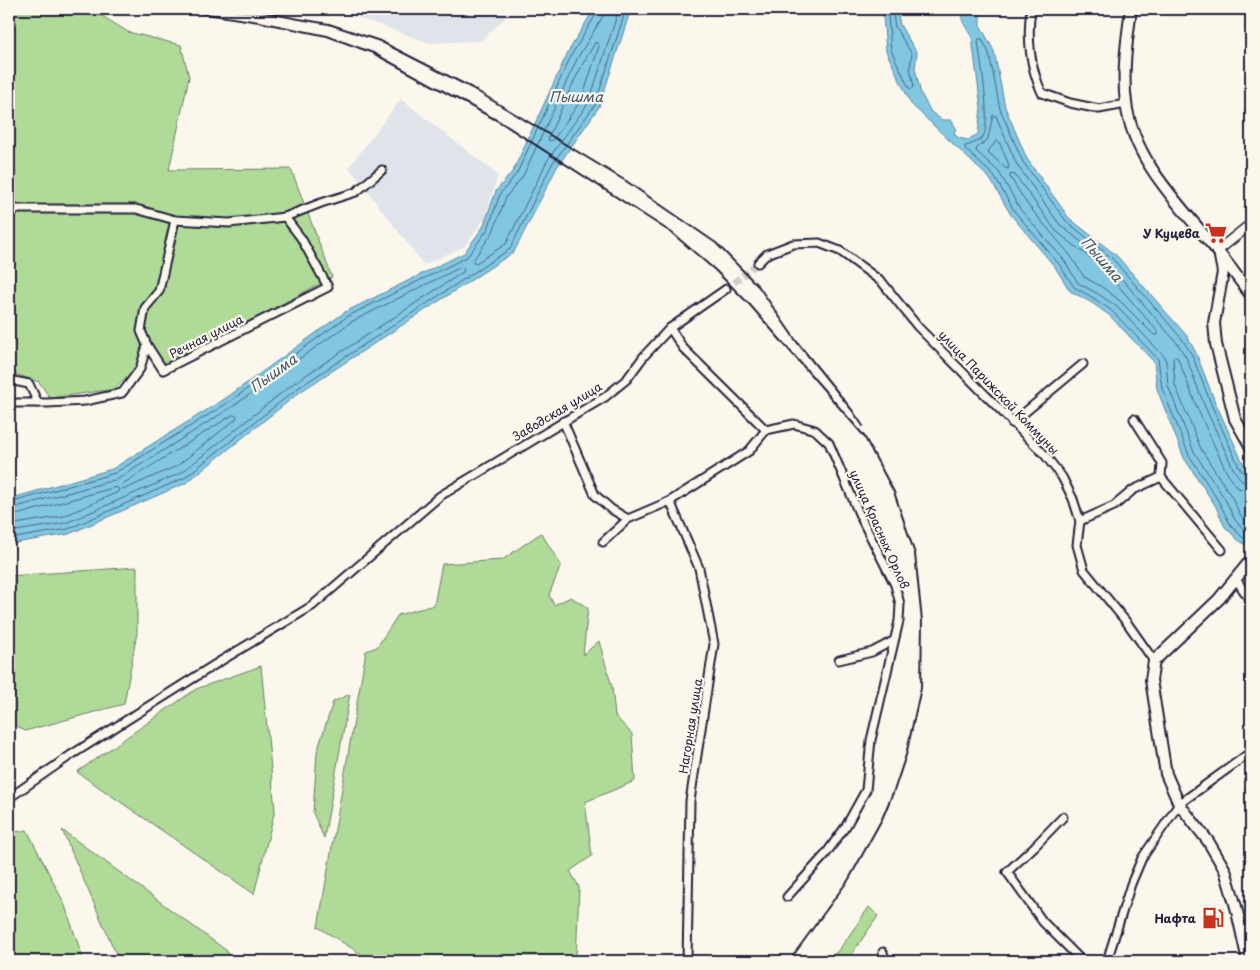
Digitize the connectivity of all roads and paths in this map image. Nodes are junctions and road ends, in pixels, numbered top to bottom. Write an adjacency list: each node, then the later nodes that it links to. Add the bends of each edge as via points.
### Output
1 (1031, 9): 5 (street, via 1031,56 1042,93 1099,109)
2 (1130, 9): 5 (main road, via 1125,67)
3 (1200, 9): 4 (street)
4 (1251, 9)
5 (1126, 104): 11 (main road, via 1141,151 1161,183)
6 (382, 170): 8 (street, via 356,192)
7 (9, 209): 9 (street, via 136,209)
8 (285, 217): 9 (street, via 229,223); 16 (street, Речная улица, via 302,238 328,287 163,370)
9 (175, 220): 16 (street, via 159,291 144,308 141,331)
10 (1251, 224): 11 (street)
11 (1219, 253): 14 (main road); 25 (main road, via 1223,272 1214,323 1216,344 1235,419)
12 (758, 262): 23 (street, улица Парижской Коммуны, via 767,254 794,244 820,243 840,251 882,282 918,328)
13 (726, 289): 15 (street, Заводская улица)
14 (1251, 295)
15 (670, 328): 22 (street, Заводская улица, via 627,379 605,397); 24 (street, via 683,348)
16 (147, 345): 20 (street, via 140,369 122,393 85,401)
17 (1083, 364): 23 (street)
18 (9, 380): 20 (street, via 29,384)
19 (9, 403): 20 (street)
20 (38, 403)
21 (1134, 419): 26 (street, via 1162,464)
22 (562, 421): 28 (street, via 595,494); 39 (street, Заводская улица, via 440,496 312,606 71,755)
23 (1012, 422): 29 (street, улица Парижской Коммуны, via 1062,477)
24 (766, 430): 27 (street, via 749,450); 35 (street, улица Красных Орлов, via 794,424 815,430 829,443 860,516 895,585 900,604)
25 (1251, 446)
26 (1161, 477): 29 (street, via 1132,490 1114,506); 31 (street)
27 (670, 501): 28 (street); 44 (street, Нагорная улица, via 698,568 714,644 690,801)
28 (628, 519): 30 (street)
29 (1080, 521): 37 (street, улица Парижской Коммуны, via 1077,545 1084,570)
30 (603, 542)
31 (1222, 550)
32 (1251, 560): 33 (main road)
33 (1236, 579): 34 (street); 37 (main road)
34 (1251, 602)
35 (894, 641): 36 (street, via 872,652); 42 (street, улица Красных Орлов, via 871,740 866,790 825,855)
36 (839, 660)
37 (1154, 661): 40 (main road, via 1151,689 1166,774)
38 (1251, 752): 40 (street)
39 (9, 798)
40 (1179, 804): 47 (street, via 1142,858); 48 (main road, via 1208,841 1225,870)
41 (1063, 817): 46 (street, via 1007,872 1043,922)
42 (787, 897)
43 (883, 952): 45 (street)
44 (687, 961)
45 (885, 961)
46 (1082, 961)
47 (1107, 961)
48 (1248, 961)

